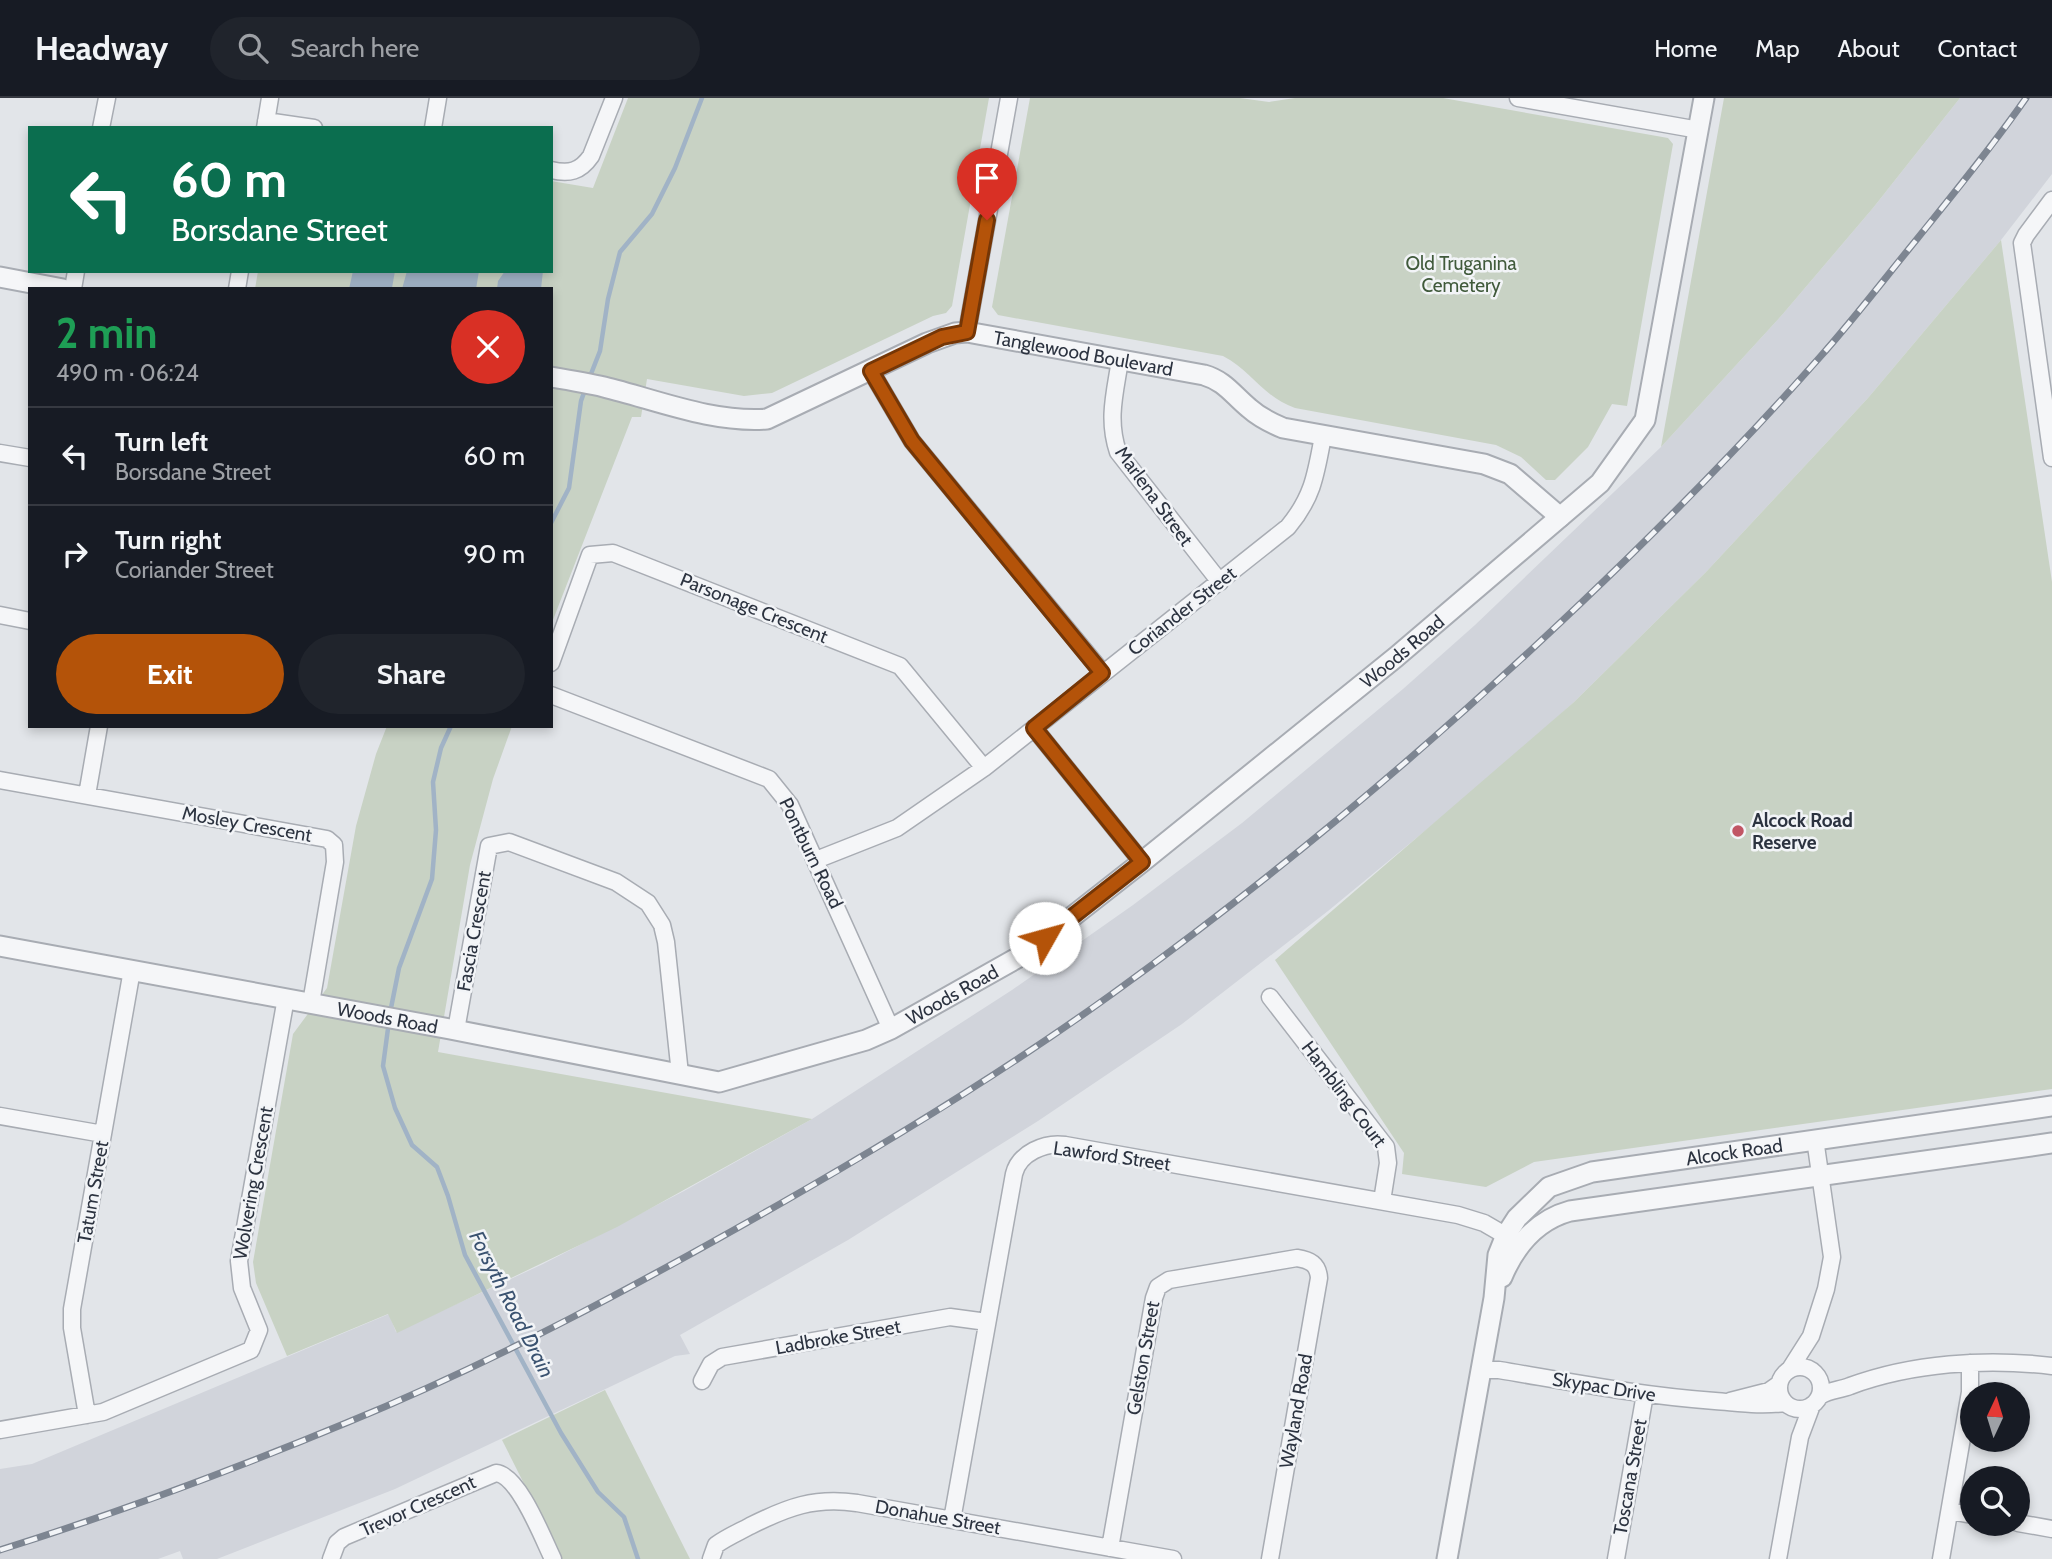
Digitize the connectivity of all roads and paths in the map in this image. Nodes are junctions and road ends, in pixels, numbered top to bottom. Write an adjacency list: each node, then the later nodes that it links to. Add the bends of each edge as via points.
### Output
1 (107, 98): 10 (street)
2 (270, 98): 9 (street)
3 (438, 98): 12 (street)
4 (614, 98): 14 (street, via 586,164 572,172)
5 (1009, 98): 18 (street)
6 (1518, 98): 8 (street)
7 (1704, 98): 13 (street, Woods Road)
8 (1569, 103): 13 (street)
9 (266, 124): 11 (street)
10 (101, 126)
11 (290, 126)
12 (433, 126)
13 (1699, 130): 26 (street, Woods Road, via 1645,420 1600,483)
14 (553, 170)
15 (2052, 200): 25 (street, via 2022,248)
16 (0, 277): 17 (street)
17 (52, 287)
18 (967, 332): 19 (street, Tanglewood Boulevard); 20 (street, Tanglewood Boulevard, via 942,337)
19 (1120, 360): 22 (street, Tanglewood Boulevard, via 1217,379 1269,422); 27 (street, Marlena Street, via 1110,418 1118,452)
20 (871, 371): 21 (street, Tanglewood Boulevard, via 767,419 748,420); 31 (street, via 912,441)
21 (553, 377)
22 (1323, 436): 26 (street, Tanglewood Boulevard, via 1484,464 1510,474); 27 (street, Coriander Street, via 1313,488 1303,510)
23 (0, 453): 24 (street)
24 (28, 458)
25 (2052, 458)
26 (1560, 517): 39 (street, Woods Road, via 1396,657)
27 (1220, 582): 31 (street, Coriander Street)
28 (0, 615): 29 (street)
29 (28, 621)
30 (553, 657): 35 (street, Parsonage Crescent, via 590,555 613,553 900,666)
31 (1102, 673): 34 (street, Coriander Street)
32 (553, 696): 38 (street, Pontburn Road, via 769,779 790,805)
33 (99, 728): 37 (street)
34 (1034, 728): 35 (street, Coriander Street); 39 (street)
35 (984, 768): 38 (street, Coriander Street, via 897,828)
36 (0, 780): 37 (street, Mosley Crescent)
37 (87, 795): 44 (street, Mosley Crescent, via 327,838 334,845 335,862)
38 (816, 860): 46 (street, Pontburn Road)
39 (1142, 862): 46 (street, Woods Road, via 1026,953)
40 (0, 946): 41 (street, Woods Road)
41 (132, 970): 43 (street, Woods Road); 50 (street, Tatum Street)
42 (1270, 997): 54 (street, Hambling Court, via 1386,1147)
43 (286, 998): 44 (street, Woods Road); 71 (street, Wolvering Crescent, via 239,1261 242,1288 259,1330 251,1350)
44 (311, 1003): 45 (street, Woods Road)
45 (453, 1029): 47 (street, Woods Road); 47 (street, Fascia Crescent, via 489,846 509,842 615,882 648,902 666,942)
46 (891, 1029): 47 (street, Woods Road, via 719,1082)
47 (680, 1074)
48 (2052, 1106): 51 (street, Alcock Road)
49 (0, 1116): 50 (street)
50 (103, 1134): 71 (street, Tatum Street, via 72,1309)
51 (1815, 1139): 53 (street); 55 (street, Alcock Road, via 1592,1172 1565,1180 1542,1193 1517,1218)
52 (2052, 1143): 53 (street, Alcock Road)
53 (1820, 1176): 55 (street, Alcock Road, via 1570,1211); 58 (street, via 1832,1257)
54 (1381, 1201): 55 (street, Lawford Street, via 1468,1217); 57 (street, Lawford Street, via 1049,1144 1015,1168)
55 (1513, 1240): 62 (street, Alcock Road, via 1498,1255)
56 (1314, 1264): 79 (street, Gelston Street, via 1297,1258 1177,1278 1158,1287); 84 (street, Wayland Road, via 1319,1278)
57 (987, 1322): 64 (street, Ladbroke Street, via 950,1317 722,1357 710,1364); 76 (street, Lawford Street)
58 (1811, 1336): 61 (street); 63 (street)
59 (1970, 1363): 60 (street); 65 (street); 74 (street, via 1970,1392)
60 (2052, 1366)
61 (1790, 1369): 63 (street, via 1801,1367); 66 (street)
62 (1480, 1370): 67 (street, Skypac Drive); 85 (street, Alcock Road)
63 (1815, 1373): 65 (street); 68 (street, via 1821,1387)
64 (702, 1381)
65 (1856, 1383): 68 (street)
66 (1779, 1384): 69 (street, Skypac Drive); 70 (street)
67 (1645, 1394): 69 (street, Skypac Drive); 86 (street, Toscana Street)
68 (1816, 1401): 70 (street, via 1800,1409); 73 (street)
69 (1728, 1402): 70 (street, Skypac Drive)
70 (1787, 1404): 73 (street)
71 (87, 1415): 72 (street, Wolvering Crescent)
72 (0, 1430)
73 (1800, 1437): 87 (street)
74 (1950, 1511): 75 (street); 88 (street)
75 (1960, 1513)
76 (952, 1520): 79 (street, Donahue Street); 80 (street, Donahue Street, via 818,1501 782,1510 725,1539)
77 (2030, 1525): 78 (street)
78 (2052, 1529)
79 (1110, 1548): 83 (street, Donahue Street)
80 (712, 1554)
81 (331, 1559): 82 (street, Trevor Crescent, via 344,1538 496,1473 517,1489)
82 (553, 1559)
83 (1173, 1559)
84 (1270, 1559)
85 (1447, 1559)
86 (1616, 1559)
87 (1778, 1559)
88 (1941, 1559)

